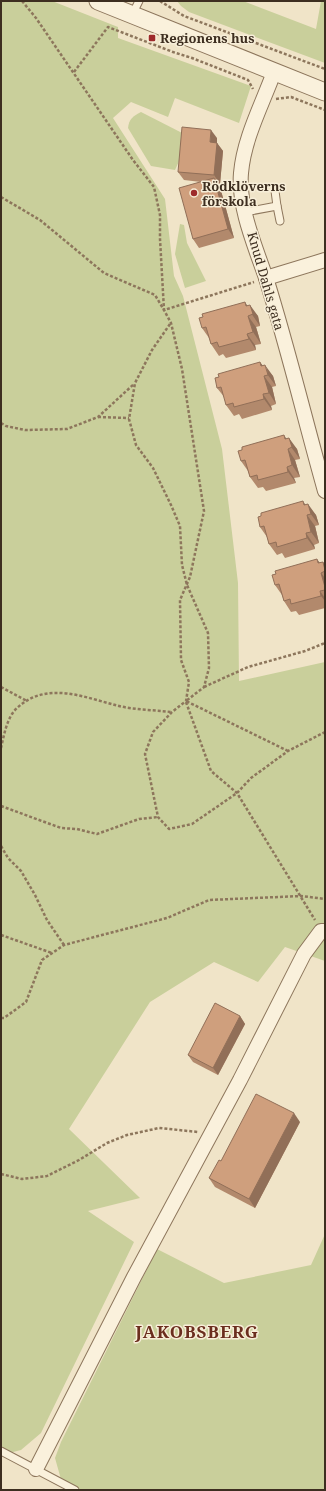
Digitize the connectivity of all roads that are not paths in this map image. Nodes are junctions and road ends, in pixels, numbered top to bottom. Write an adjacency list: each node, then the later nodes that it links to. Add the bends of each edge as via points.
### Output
1 (98, 1): 2 (street)
2 (136, 8): 3 (street)
3 (274, 72): 4 (street); 7 (street, Knud Dahls gata, via 247,143 240,192)
4 (325, 92)
5 (275, 191): 6 (lane)
6 (278, 206): 7 (lane); 8 (lane)
7 (245, 212): 10 (street, Knud Dahls gata)
8 (280, 221)
9 (325, 260): 10 (street)
10 (266, 278): 11 (street, Knud Dahls gata)
11 (325, 491)
12 (323, 931): 14 (street, via 304,954)
13 (1, 1451): 14 (lane)
14 (36, 1469): 15 (lane)
15 (75, 1490)

